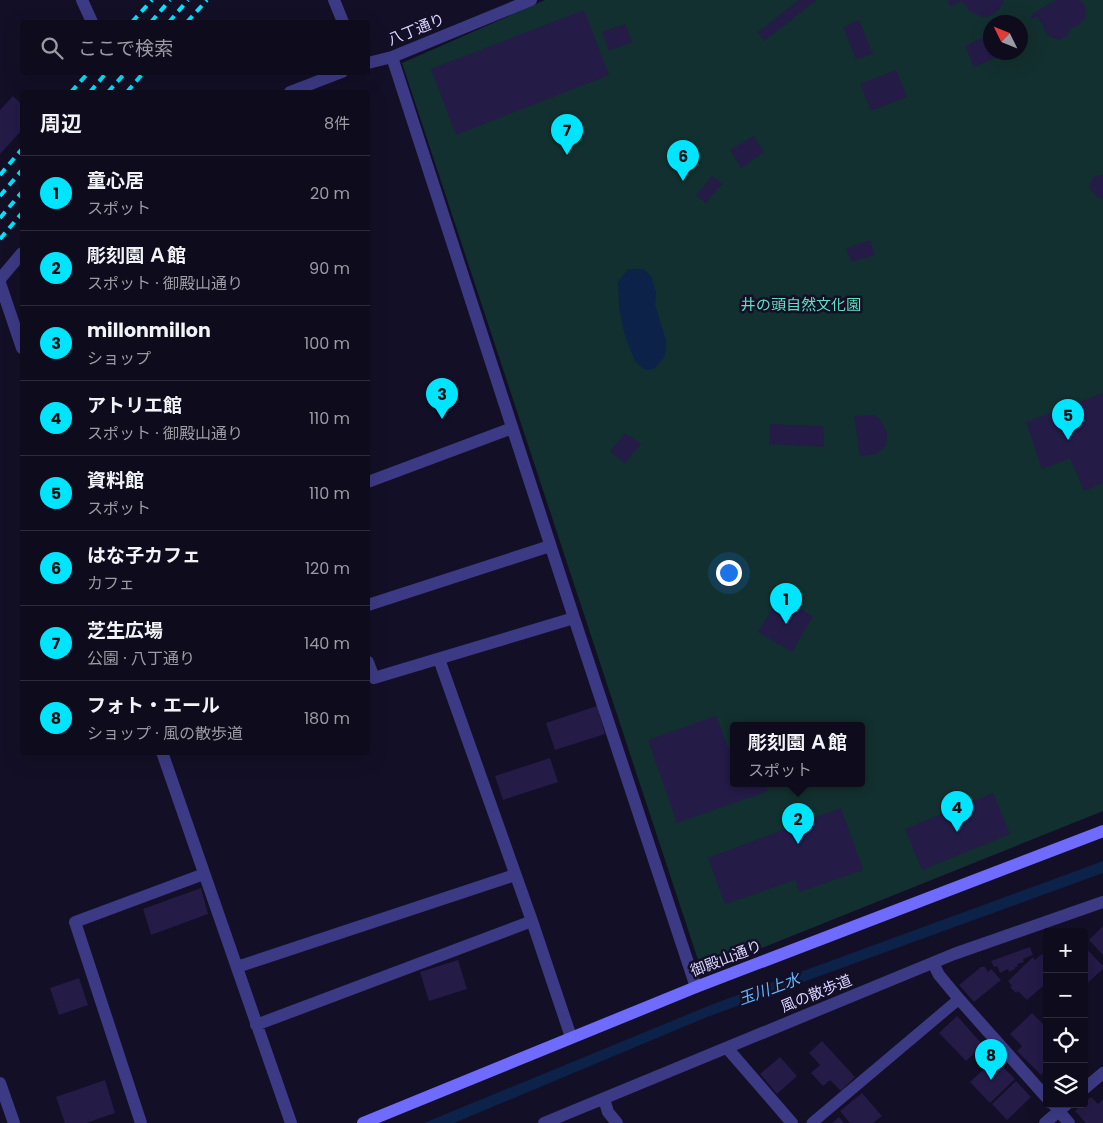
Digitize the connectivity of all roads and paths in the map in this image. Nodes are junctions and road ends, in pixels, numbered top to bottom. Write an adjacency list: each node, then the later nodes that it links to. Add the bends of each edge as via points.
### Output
1 (82, 0): 4 (street)
2 (334, 0): 5 (street)
3 (531, 0): 6 (street, 八丁通り)
4 (91, 20)
5 (342, 20)
6 (392, 57): 7 (street, 八丁通り); 14 (street)
7 (370, 62)
8 (334, 75): 9 (street)
9 (295, 90)
10 (20, 255): 11 (street)
11 (0, 279)
12 (0, 283): 13 (street)
13 (20, 342)
14 (512, 428): 15 (street); 16 (street)
15 (370, 481)
16 (550, 546): 17 (street); 18 (street)
17 (370, 604)
18 (574, 618): 19 (street); 29 (street)
19 (439, 659): 20 (street, via 374,678); 24 (street)
20 (370, 667)
21 (163, 755): 23 (street)
22 (1103, 831): 29 (street, 御殿山通り)
23 (204, 874): 28 (street); 42 (street, via 75,922)
24 (515, 876): 26 (street); 28 (street)
25 (1103, 902): 27 (street, 風の散歩道)
26 (532, 921): 31 (street); 32 (street)
27 (933, 963): 30 (street); 33 (street, 風の散歩道)
28 (237, 967): 31 (street)
29 (696, 987): 32 (street, 御殿山通り)
30 (958, 999): 37 (street); 48 (lane)
31 (256, 1024): 43 (street)
32 (571, 1037): 44 (street, 御殿山通り)
33 (727, 1048): 38 (street, 風の散歩道); 47 (street)
34 (1103, 1073): 36 (street)
35 (0, 1083): 41 (street)
36 (1088, 1086)
37 (1043, 1094)
38 (604, 1099): 45 (street, 風の散歩道); 46 (street, via 608,1112)
39 (1057, 1108): 49 (street)
40 (1060, 1108): 50 (street)
41 (14, 1123)
42 (141, 1123)
43 (291, 1123)
44 (363, 1123)
45 (544, 1123)
46 (617, 1123)
47 (792, 1123)
48 (812, 1123)
49 (1045, 1123)
50 (1069, 1123)

